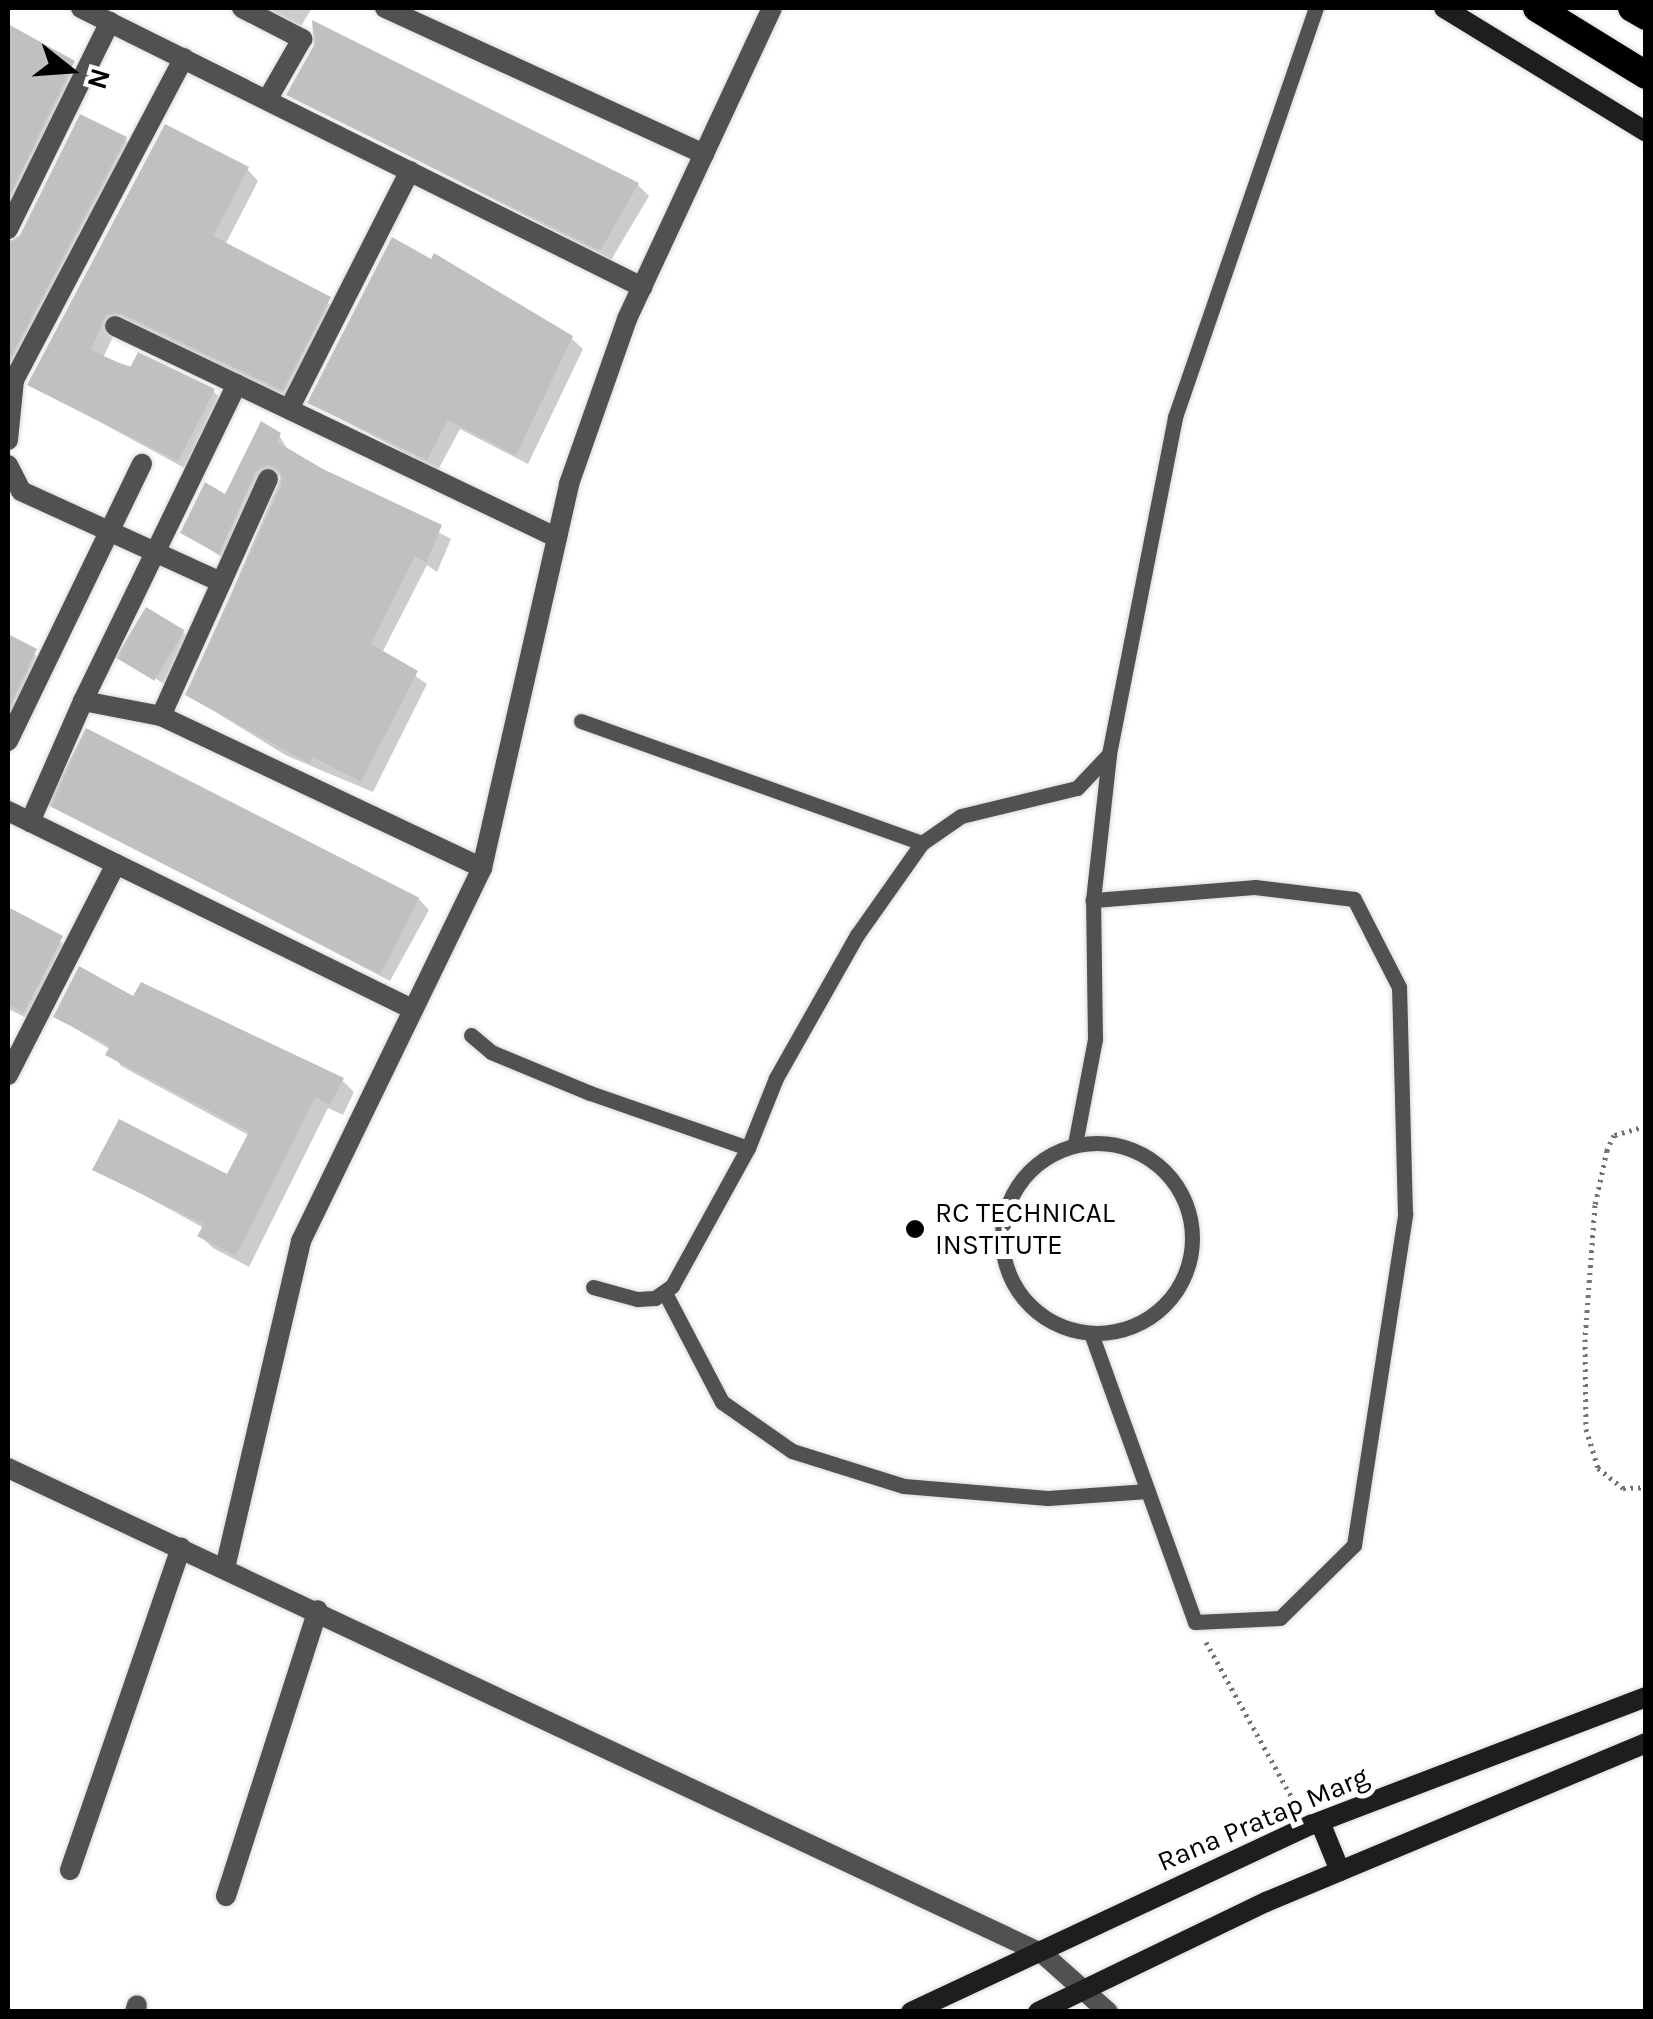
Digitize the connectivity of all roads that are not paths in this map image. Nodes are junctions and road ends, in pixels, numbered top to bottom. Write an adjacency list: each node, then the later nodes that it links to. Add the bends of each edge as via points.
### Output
1 (81, 8): 10 (street)
2 (242, 8): 13 (street, via 302,39)
3 (385, 8): 15 (street)
4 (772, 8): 15 (street)
5 (1316, 8): 34 (lane, via 1175,416)
6 (1444, 8): 14 (main road)
7 (1537, 8): 12 (highway)
8 (1632, 8): 9 (highway)
9 (1646, 16)
10 (110, 22): 11 (street); 17 (street)
11 (184, 58): 13 (street); 22 (street, via 14,380)
12 (1646, 75)
13 (267, 100): 16 (street)
14 (1646, 132)
15 (704, 154): 18 (street)
16 (410, 172): 18 (street); 21 (street)
17 (8, 228)
18 (642, 287): 27 (street, via 569,484)
19 (115, 326): 20 (street)
20 (237, 384): 21 (street); 28 (street)
21 (289, 409): 27 (street)
22 (8, 440)
23 (142, 464): 26 (street)
24 (8, 465): 26 (street, via 21,491)
25 (268, 479): 29 (street)
26 (110, 531): 28 (street); 33 (street)
27 (557, 538): 39 (street)
28 (158, 553): 29 (street); 30 (street)
29 (221, 582): 31 (street)
30 (83, 701): 31 (street); 36 (street)
31 (161, 716): 39 (street)
32 (581, 721): 37 (lane)
33 (8, 741)
34 (1109, 754): 37 (lane, via 1077,788 961,816); 40 (lane)
35 (8, 811): 36 (street)
36 (30, 822): 38 (street)
37 (922, 843): 45 (lane, via 821,998 776,1078)
38 (116, 864): 41 (street); 43 (street)
39 (482, 868): 41 (street)
40 (1093, 900): 44 (lane, via 1095,1038); 50 (lane, via 1255,887 1354,899 1399,987 1405,1214 1354,1545 1280,1618 1195,1622)
41 (413, 1010): 52 (street, via 301,1241)
42 (472, 1035): 45 (lane, via 491,1052 590,1093)
43 (8, 1076)
44 (1075, 1144): 48 (lane, via 1043,1158 1008,1202 1000,1244 1007,1276 1040,1318); 48 (lane, via 1112,1142 1146,1155 1180,1187 1193,1224 1188,1272 1147,1323)
45 (748, 1148): 47 (lane)
46 (593, 1287): 47 (lane, via 637,1299)
47 (666, 1292): 50 (lane, via 722,1402 792,1451 904,1486 1048,1498)
48 (1092, 1336): 50 (lane)
49 (8, 1468): 51 (street)
50 (1148, 1491)
51 (181, 1548): 52 (street); 57 (street)
52 (225, 1568): 53 (street)
53 (318, 1610): 59 (street); 60 (street)
54 (1646, 1697): 56 (main road, Rana Pratap Marg)
55 (1646, 1743): 58 (main road)
56 (1316, 1823): 58 (main road); 60 (main road, Rana Pratap Marg)
57 (70, 1870)
58 (1340, 1871): 61 (main road)
59 (226, 1896)
60 (1043, 1954): 61 (street); 62 (main road, Rana Pratap Marg)
61 (1089, 1988): 63 (main road); 64 (street)
62 (911, 2012)
63 (1038, 2012)
64 (1108, 2012)

